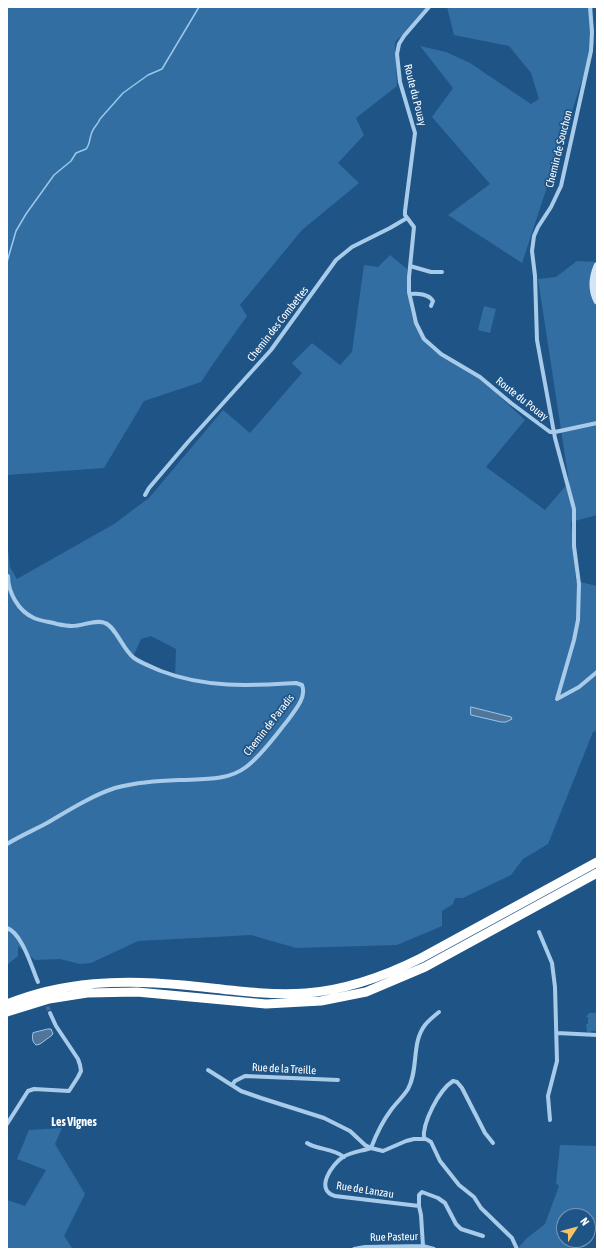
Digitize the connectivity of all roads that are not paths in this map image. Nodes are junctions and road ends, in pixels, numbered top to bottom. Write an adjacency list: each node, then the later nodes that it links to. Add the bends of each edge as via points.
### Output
1 (429, 7): 3 (street, Route du Pouay, via 404,36 397,54 400,82 415,133 405,212)
2 (590, 7): 11 (street, Chemin de Souchon, via 590,51 566,163 559,191 535,233 532,251 536,276 537,340)
3 (407, 218): 4 (street, Route du Pouay, via 414,224); 12 (street, Chemin des Combettes, via 352,247 336,260 271,350 188,442)
4 (410, 266): 6 (street, via 431,272); 7 (street, Route du Pouay)
5 (597, 266): 8 (main road, via 593,290)
6 (442, 272)
7 (410, 294): 9 (street, via 429,297 433,301); 11 (street, Route du Pouay, via 416,323 429,345 480,377 550,432)
8 (597, 301)
9 (431, 306)
10 (597, 423): 11 (street, Route du Pouay)
11 (555, 432): 14 (street, Chemin de Souchon, via 574,509 574,546 579,590 574,640 557,698 580,688)
12 (145, 496)
13 (8, 576): 15 (street, Chemin de Paradis, via 13,597 21,609 33,618 71,626 103,622 109,625 134,658 177,677 227,685 296,683 302,685 304,690 294,712 275,736 256,758 239,772 201,780 145,783 116,788 80,804)
14 (597, 672)
15 (7, 844)
16 (597, 862): 21 (highway, via 421,958 361,983 319,991 280,993 239,992 159,983 101,982 68,986)
17 (597, 873): 22 (highway, via 425,967 366,992 321,1001 266,1004 137,992 87,993 49,999)
18 (7, 928): 20 (street, via 20,940)
19 (539, 932): 25 (street, via 552,963)
20 (38, 982)
21 (7, 1004)
22 (7, 1012)
23 (439, 1012): 35 (street, via 425,1025 420,1034 416,1045 412,1080 383,1121)
24 (50, 1014): 31 (street, via 78,1059 81,1071 69,1091 28,1091)
25 (557, 1033): 26 (street); 30 (street, via 557,1061 548,1096)
26 (597, 1035)
27 (208, 1070): 29 (street)
28 (338, 1080): 29 (street, Rue de la Treille, via 245,1076)
29 (232, 1085): 35 (street, via 241,1091 324,1118 350,1131)
30 (550, 1120)
31 (7, 1124)
32 (424, 1139): 34 (street, via 423,1131 430,1113 443,1090 453,1081 462,1088); 35 (street, via 406,1141 383,1151); 42 (street, via 432,1142 440,1161 459,1185 474,1197 481,1208 512,1238)
33 (307, 1143): 36 (street, via 337,1152)
34 (493, 1143)
35 (370, 1148): 36 (street, Rue de Lanzau)
36 (344, 1157): 37 (street, Rue de Lanzau, via 327,1176 325,1188 331,1195)
37 (419, 1206): 38 (street, via 418,1198 422,1192 438,1198 461,1229); 39 (street)
38 (483, 1236)
39 (423, 1246): 40 (street, Rue Pasteur); 41 (street, Rue Pasteur)
40 (354, 1249)
41 (434, 1249)
42 (518, 1249)

